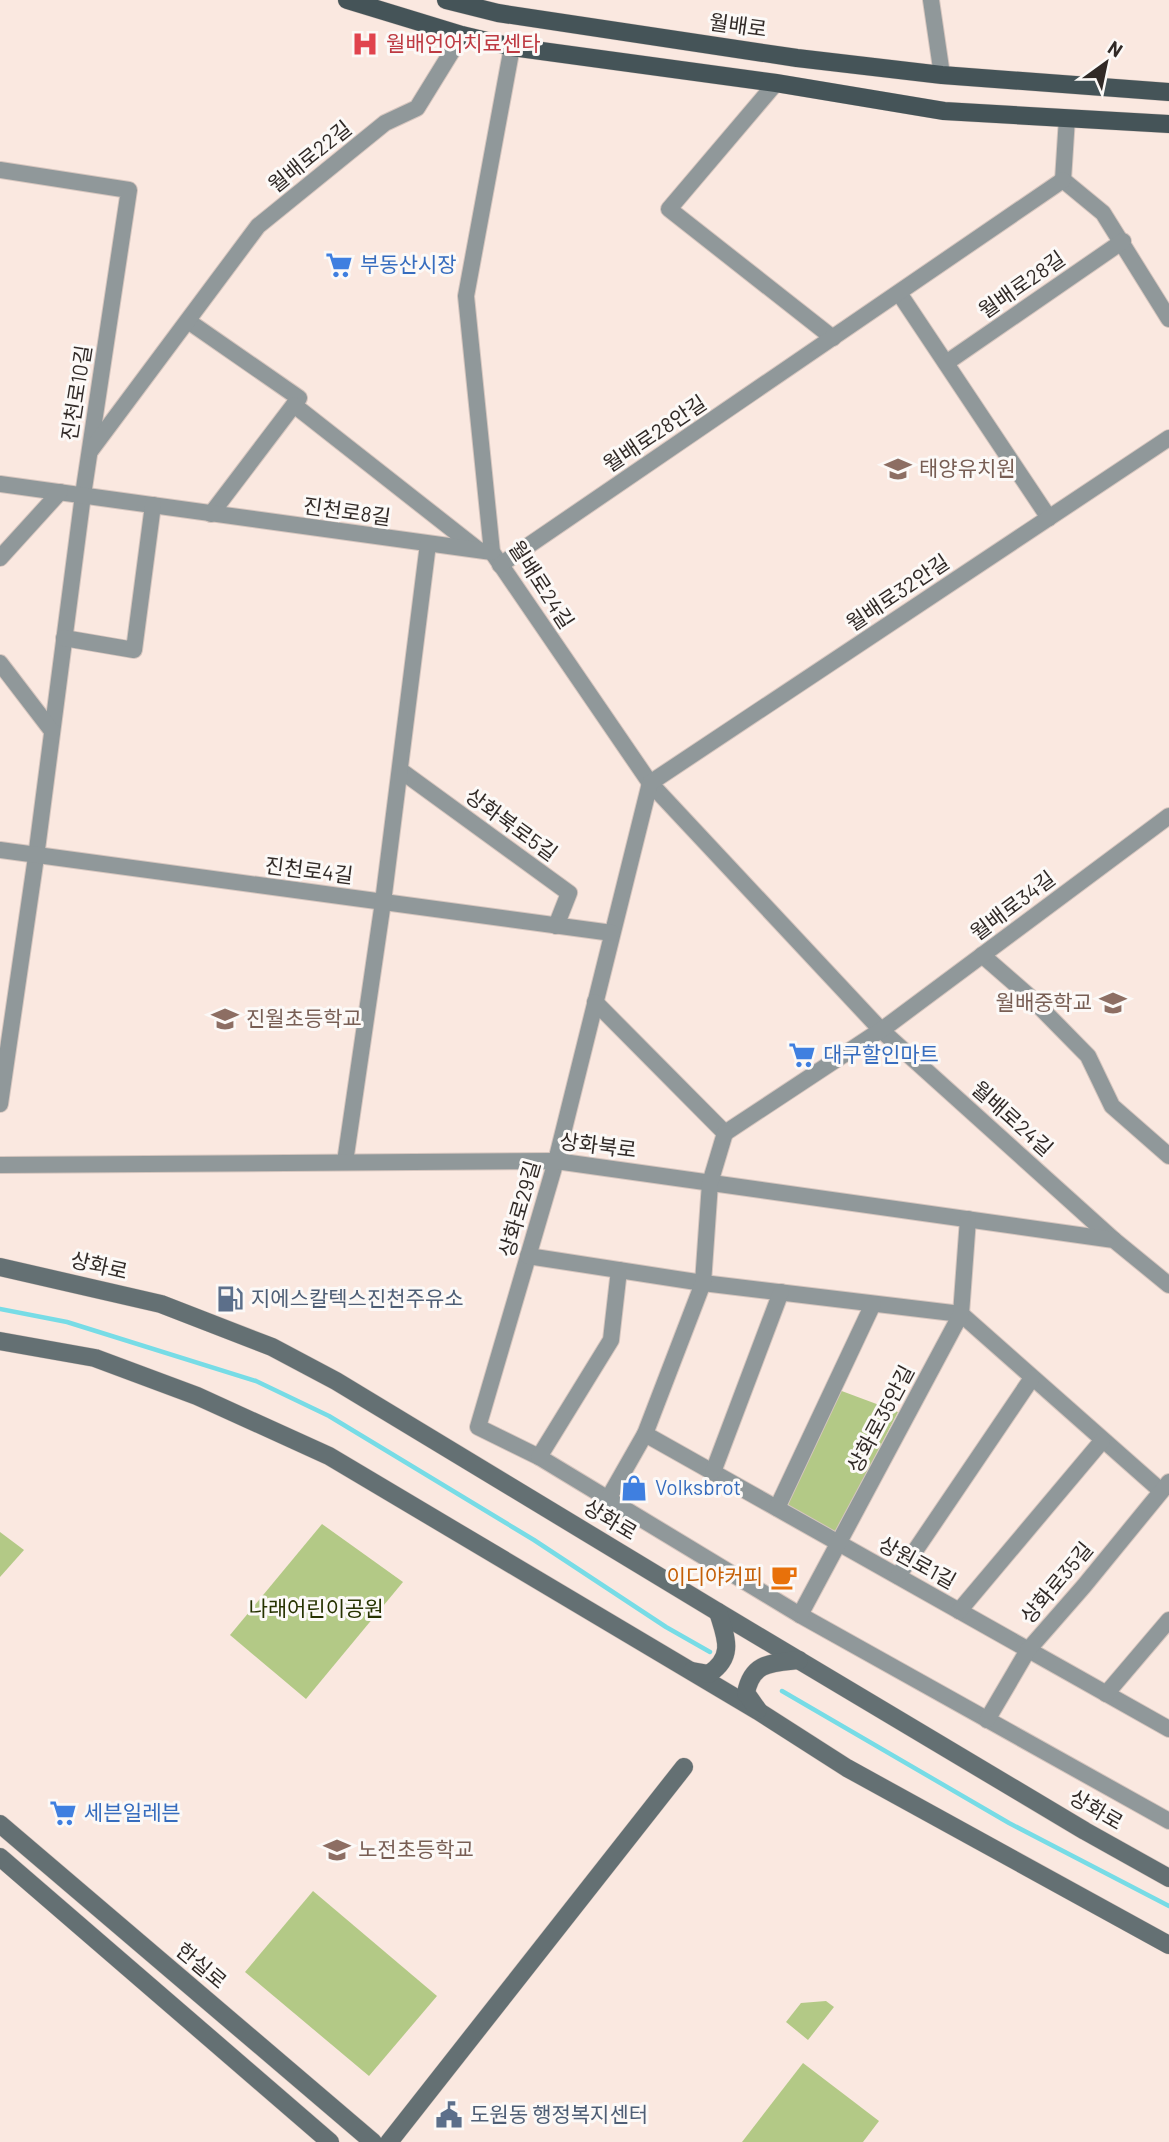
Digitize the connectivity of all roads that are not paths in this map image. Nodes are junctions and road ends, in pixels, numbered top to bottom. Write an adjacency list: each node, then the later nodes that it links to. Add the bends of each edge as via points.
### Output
1 (347, 0): 5 (main road)
2 (446, 0): 4 (main road, 월배로)
3 (931, 0): 7 (street)
4 (500, 6): 7 (main road, 월배로, via 705,45)
5 (462, 35): 6 (main road); 17 (street, 월배로22길, via 417,108 384,123 258,226)
6 (512, 47): 8 (main road); 30 (street, 월배로24길, via 467,296)
7 (942, 75): 9 (main road, 월배로)
8 (776, 83): 10 (main road, via 944,111); 18 (street, via 669,209)
9 (1169, 92)
10 (1068, 118): 11 (main road); 13 (street)
11 (1169, 124)
12 (0, 170): 22 (street, 진천로10길, via 129,190)
13 (1063, 180): 14 (street, via 1103,213); 15 (street, 월배로28안길)
14 (1122, 241): 16 (street); 19 (street, 월배로28길)
15 (899, 293): 18 (street, 월배로28안길); 19 (street)
16 (1169, 319)
17 (188, 321): 20 (street); 22 (street, 월배로22길)
18 (833, 338): 30 (street, 월배로28안길)
19 (946, 363): 28 (street)
20 (297, 401): 27 (street); 30 (street, 진천로8길)
21 (1169, 438): 28 (street, 월배로32안길)
22 (89, 452): 25 (street, 진천로10길)
23 (0, 484): 24 (street, 진천로8길)
24 (60, 492): 25 (street, 진천로8길); 31 (street)
25 (83, 495): 26 (street, 진천로8길); 32 (street, 진천로10길)
26 (153, 505): 27 (street, 진천로8길); 32 (street, via 134,650)
27 (211, 514): 29 (street, 진천로8길)
28 (1049, 517): 36 (street, 월배로32안길)
29 (428, 544): 30 (street, 진천로8길); 35 (street)
30 (490, 555): 36 (street, 월배로24길)
31 (0, 558)
32 (64, 638): 34 (street, 진천로10길)
33 (0, 663): 34 (street)
34 (52, 731): 39 (street, 진천로10길)
35 (400, 770): 40 (street); 41 (street, 상화북로5길, via 569,893)
36 (650, 783): 42 (street, 상화로29길); 45 (street, 월배로24길)
37 (1169, 816): 43 (street, 월배로34길)
38 (0, 850): 39 (street, 진천로4길)
39 (36, 857): 40 (street, 진천로4길); 46 (street, 진천로10길)
40 (383, 902): 41 (street, 진천로4길); 50 (street)
41 (556, 926): 42 (street, 진천로4길)
42 (612, 933): 44 (street, 상화로29길)
43 (982, 955): 45 (street, 월배로34길); 48 (street, via 1088,1056 1112,1106)
44 (595, 1002): 47 (street); 49 (street, 상화로29길)
45 (881, 1030): 47 (street); 54 (street, 월배로24길)
46 (1, 1088)
47 (725, 1133): 52 (street)
48 (1169, 1156)
49 (556, 1161): 50 (street, 상화북로); 52 (street, 상화북로); 55 (street, 상화로29길)
50 (345, 1162): 51 (street, 상화북로)
51 (0, 1165)
52 (710, 1182): 53 (street, 상화북로); 58 (street)
53 (968, 1219): 54 (street, 상화북로); 62 (street)
54 (1114, 1240): 59 (street)
55 (528, 1256): 57 (street); 67 (street, 상화로29길, via 478,1427)
56 (0, 1267): 75 (main road, 상화로, via 161,1304 272,1347)
57 (619, 1270): 58 (street); 67 (street, via 611,1340)
58 (703, 1283): 60 (street); 65 (street)
59 (1169, 1285)
60 (781, 1292): 61 (street); 68 (street)
61 (873, 1304): 62 (street); 71 (street)
62 (961, 1314): 64 (street); 72 (street, 상화로35안길)
63 (0, 1341): 80 (main road, via 96,1358 197,1396 330,1456)
64 (1032, 1378): 66 (street); 73 (street)
65 (645, 1434): 68 (street, 상원로1길); 70 (street)
66 (1102, 1441): 69 (street); 74 (street)
67 (539, 1457): 70 (street)
68 (713, 1472): 71 (street, 상원로1길)
69 (1165, 1486): 78 (street, 상화로35길)
70 (608, 1499): 76 (street)
71 (777, 1508): 72 (street, 상원로1길)
72 (838, 1543): 73 (street, 상원로1길); 76 (street, 상화로35안길)
73 (898, 1576): 74 (street, 상원로1길)
74 (960, 1611): 78 (street, 상원로1길)
75 (718, 1612): 79 (main road, 상화로); 80 (main road, via 727,1648 724,1661 709,1674)
76 (800, 1615): 83 (street)
77 (1169, 1620): 81 (street)
78 (1028, 1650): 81 (street, 상원로1길); 83 (street, 상화로35길)
79 (799, 1660): 82 (main road, via 763,1666 752,1674 747,1693); 89 (main road, 상화로)
80 (689, 1670): 82 (main road)
81 (1106, 1694): 84 (street, 상원로1길)
82 (758, 1711): 90 (main road, via 847,1768)
83 (987, 1720): 86 (street)
84 (1169, 1729)
85 (684, 1767): 93 (main road)
86 (1169, 1821)
87 (0, 1824): 92 (main road, 한실로)
88 (0, 1857): 91 (main road)
89 (1169, 1878)
90 (1169, 1945)
91 (330, 2142)
92 (373, 2142)
93 (389, 2142)

